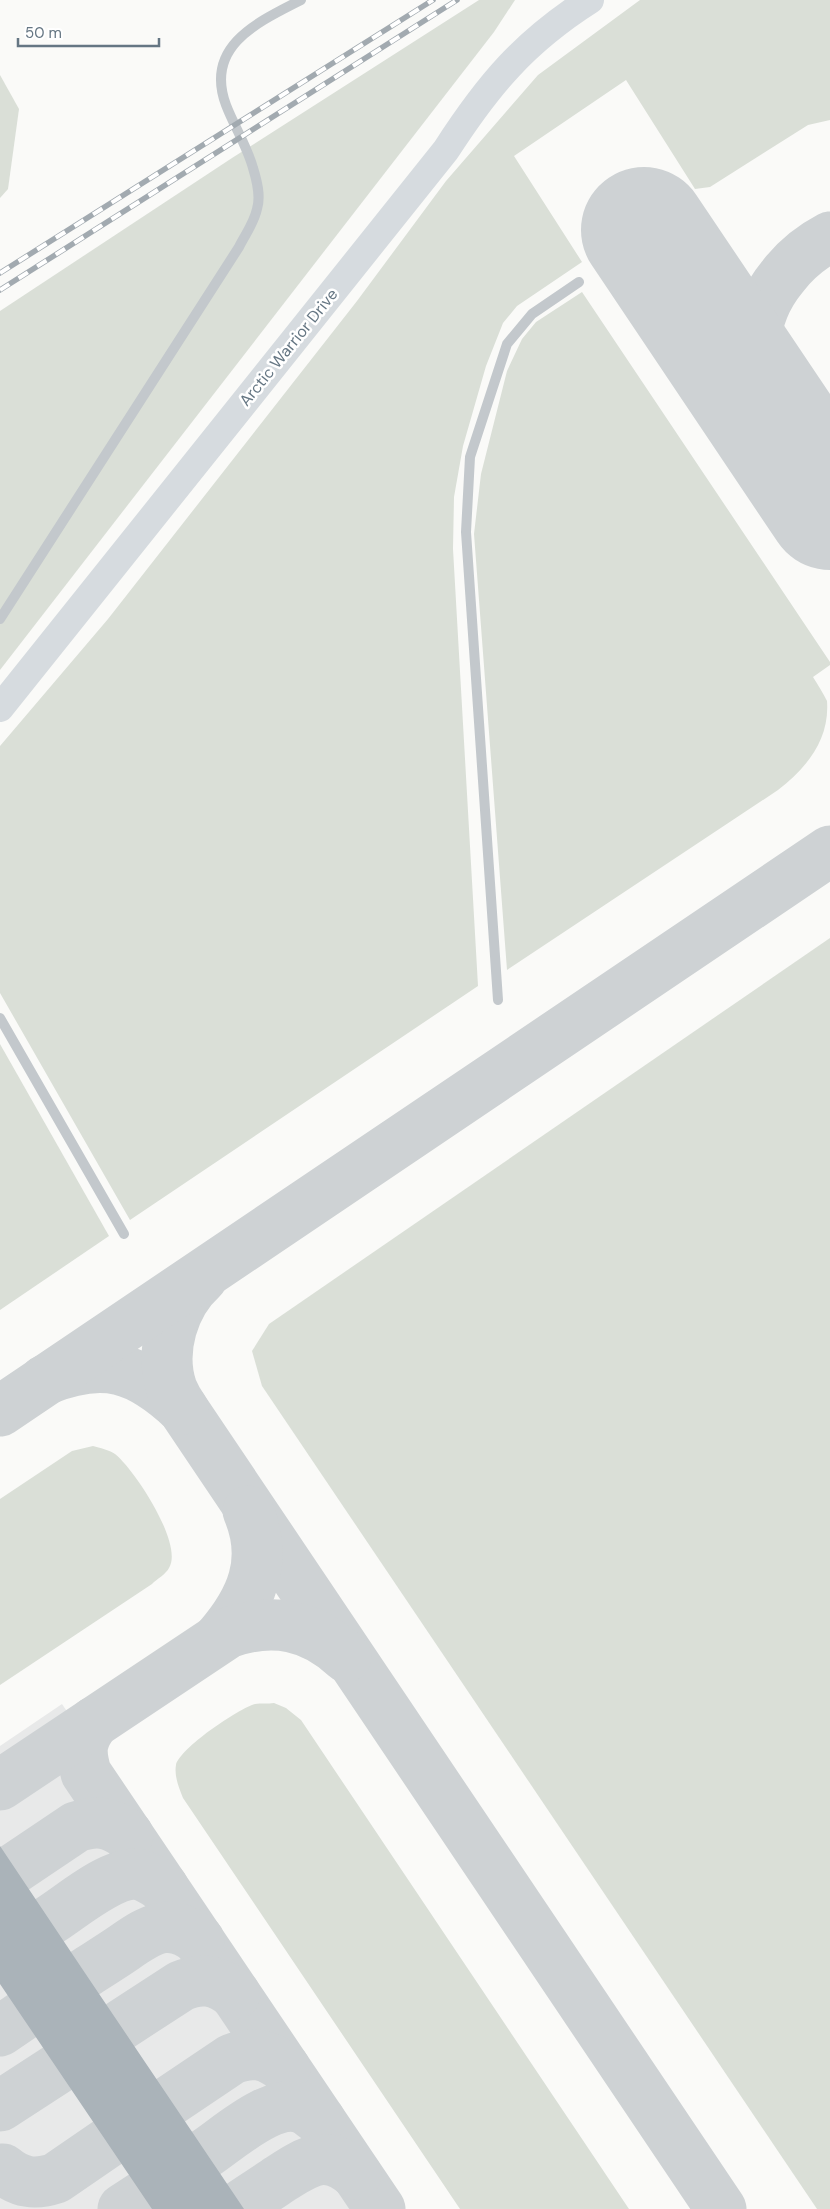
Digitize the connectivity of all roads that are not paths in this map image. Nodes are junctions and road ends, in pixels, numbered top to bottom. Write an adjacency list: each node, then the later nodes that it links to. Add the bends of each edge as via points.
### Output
1 (301, 0): 4 (lane, via 244,32 225,59 220,73 224,98 251,159 256,179 258,208 252,223)
2 (590, 0): 5 (main road, Arctic Warrior Drive, via 539,37 490,86 446,150)
3 (579, 282): 6 (lane, via 532,314 507,344 470,457 466,532)
4 (0, 619)
5 (0, 708)
6 (498, 1000)
7 (0, 1018): 8 (lane)
8 (124, 1234)

